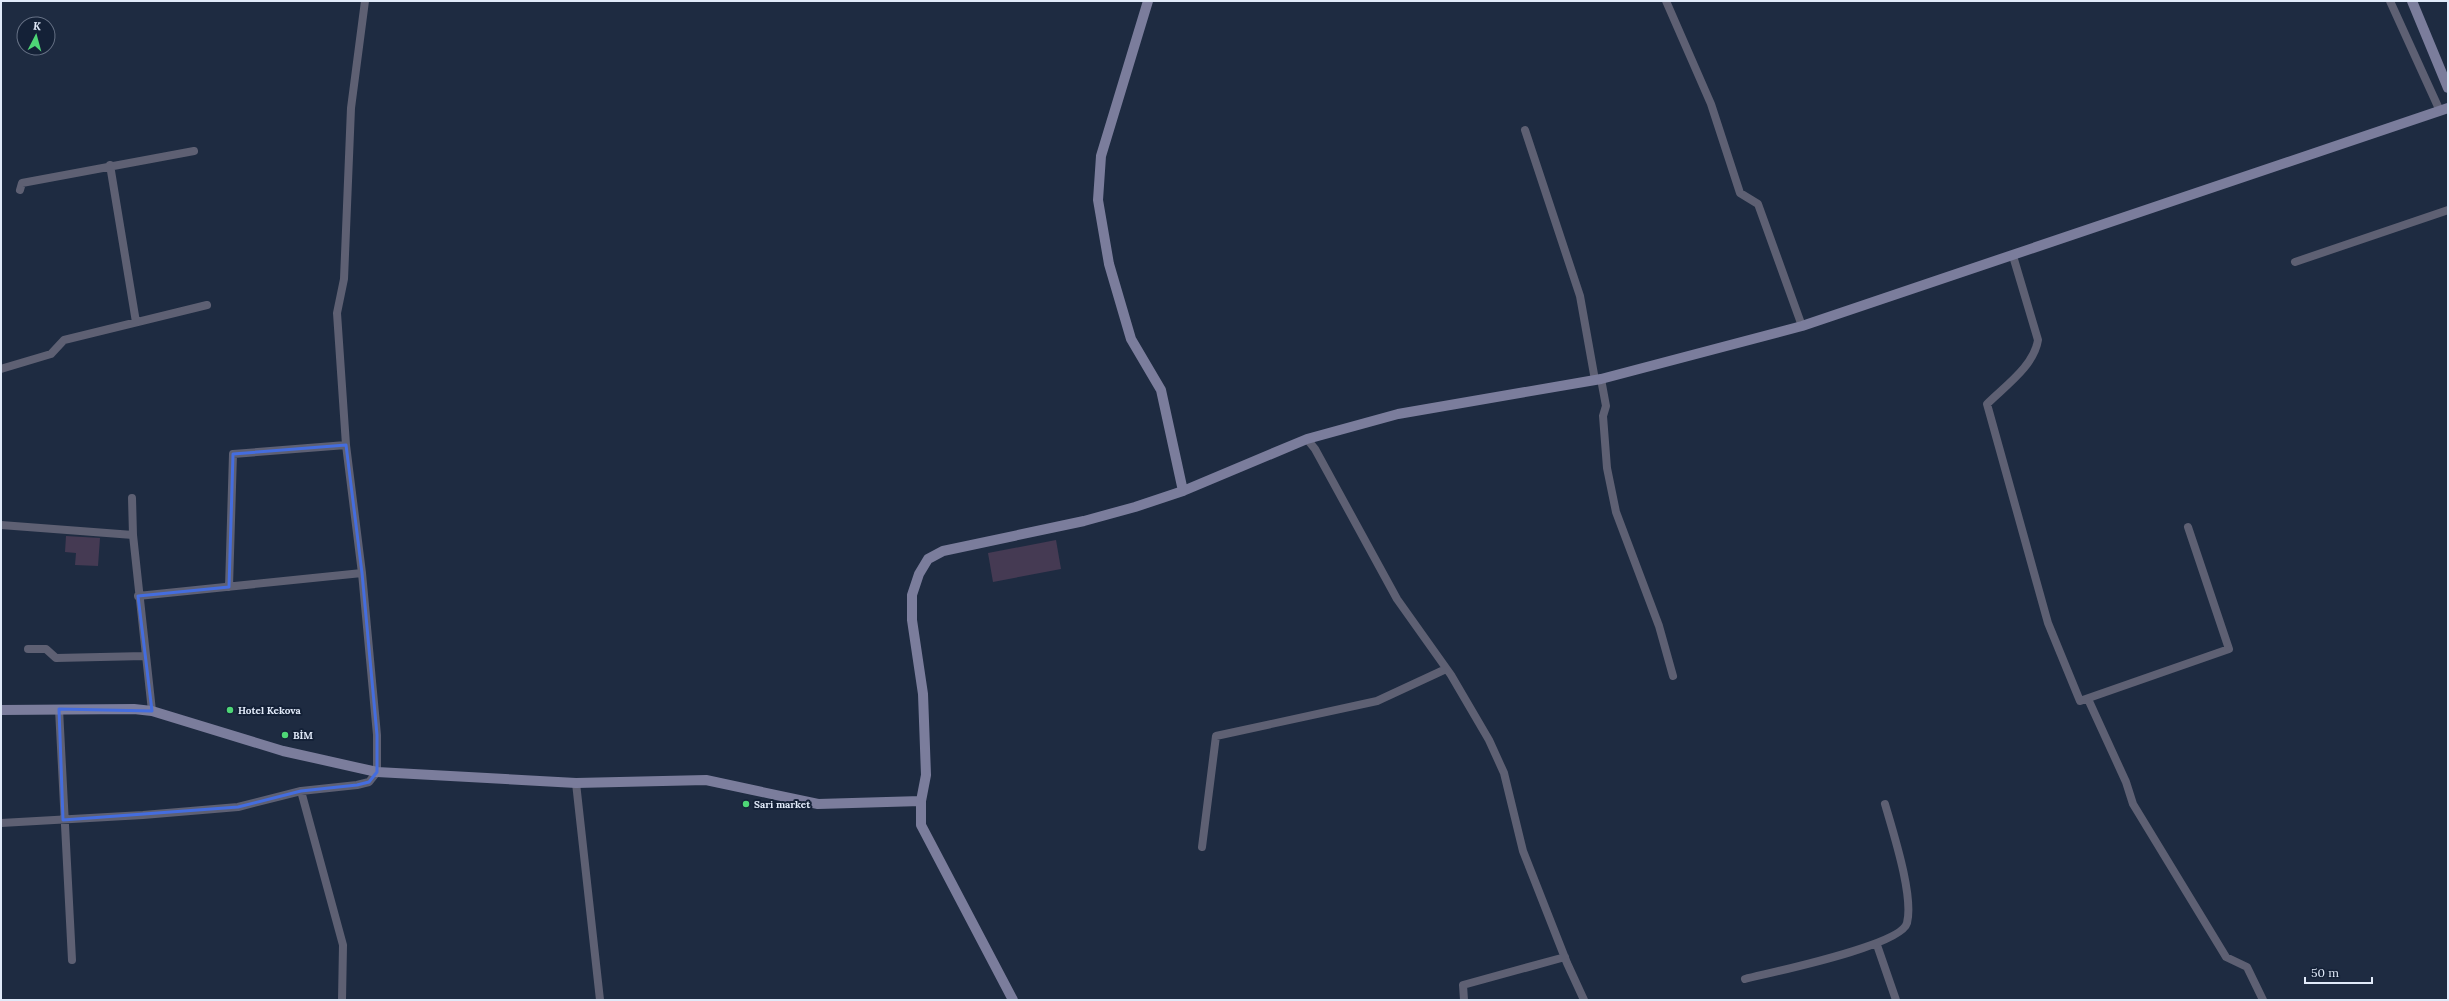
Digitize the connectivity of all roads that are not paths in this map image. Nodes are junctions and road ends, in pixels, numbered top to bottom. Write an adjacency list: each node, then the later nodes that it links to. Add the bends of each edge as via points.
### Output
1 (365, 1): 21 (street, via 352,108 344,279 337,313)
2 (1148, 1): 22 (street, via 1101,156 1098,200 1109,264 1131,339 1161,390)
3 (1666, 1): 17 (street, via 1711,104 1740,193 1758,204)
4 (2390, 1): 7 (street)
5 (2412, 1): 6 (street)
6 (2448, 88)
7 (2444, 110): 13 (street)
8 (1525, 130): 19 (street, via 1580,296)
9 (194, 151): 10 (street)
10 (110, 165): 11 (street, via 22,183); 16 (street)
11 (20, 190)
12 (2448, 210): 14 (street)
13 (2013, 256): 17 (street); 34 (street, via 2038,340 2036,352 1987,404 2048,623 2080,701)
14 (2295, 262)
15 (207, 305): 16 (street)
16 (136, 322): 18 (street, via 64,340 51,354)
17 (1802, 326): 19 (street)
18 (1, 369)
19 (1598, 380): 20 (street, via 1398,414); 33 (street, via 1606,406 1603,416 1607,468 1616,512 1659,626)
20 (1307, 439): 22 (street); 32 (street, via 1315,449 1396,599)
21 (346, 446): 27 (street); 28 (street, via 233,454)
22 (1183, 491): 41 (street, via 1084,521 943,551 928,559 919,574 912,595 912,620 923,694 926,775)
23 (132, 498): 26 (street)
24 (1, 525): 26 (street)
25 (2188, 527): 34 (street, via 2229,649)
26 (133, 535): 29 (street)
27 (362, 573): 28 (street); 38 (street, via 378,735)
28 (229, 587): 29 (street)
29 (138, 596): 31 (street)
30 (28, 649): 31 (street, via 46,649 56,658)
31 (145, 656): 37 (street)
32 (1446, 668): 45 (street, via 1376,701 1216,736); 47 (street, via 1489,740 1504,773 1523,851)
33 (1673, 676)
34 (2088, 698): 56 (street, via 2134,804 2226,957 2247,967)
35 (1, 710): 36 (street)
36 (59, 710): 37 (street); 43 (street)
37 (152, 711): 38 (street, via 283,751)
38 (377, 772): 39 (street); 40 (street, via 368,782 357,785)
39 (576, 783): 41 (street, via 706,780 818,804); 51 (street)
40 (301, 791): 43 (street, via 238,807); 50 (street, via 343,945)
41 (921, 801): 52 (street, via 921,825)
42 (1885, 804): 46 (street, via 1907,888 1907,923 1902,932)
43 (63, 820): 44 (street); 48 (street)
44 (1, 823)
45 (1202, 847)
46 (1877, 945): 49 (street); 55 (street)
47 (1565, 957): 53 (street, via 1463,985); 54 (street)
48 (72, 960)
49 (1746, 979)
50 (342, 1000)
51 (600, 1000)
52 (1013, 1000)
53 (1464, 1000)
54 (1584, 1000)
55 (1896, 1000)
56 (2263, 1000)

